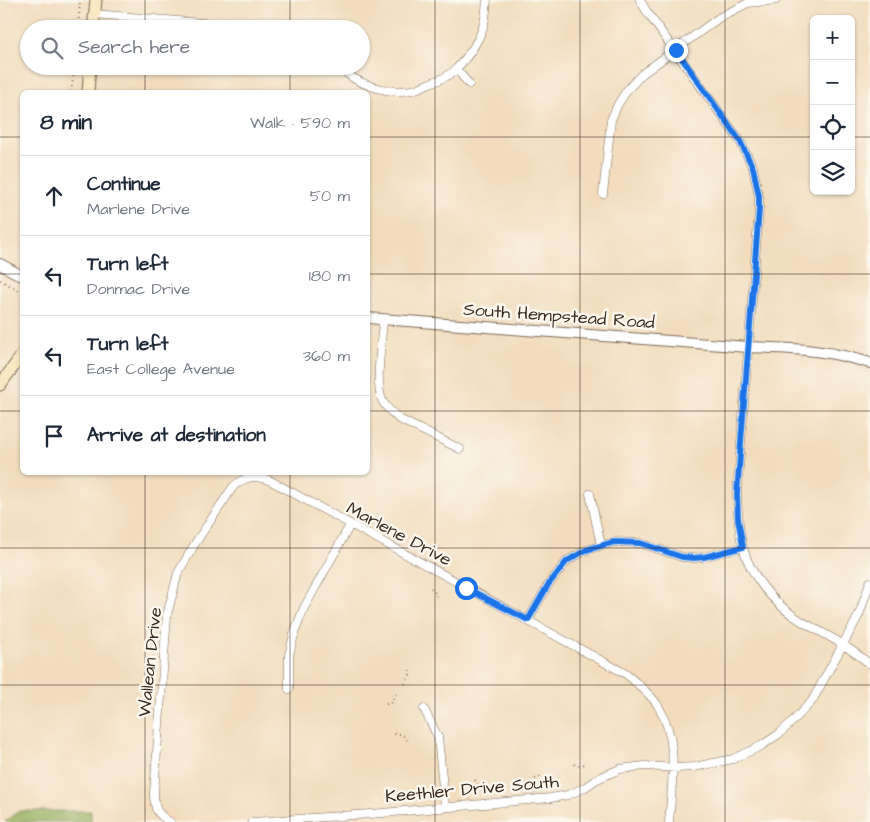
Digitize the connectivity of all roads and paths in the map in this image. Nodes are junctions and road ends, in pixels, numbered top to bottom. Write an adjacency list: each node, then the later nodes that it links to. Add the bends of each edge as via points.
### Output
1 (80, 0): 7 (path)
2 (96, 0): 6 (main road)
3 (486, 0): 11 (street, via 484,24 476,44)
4 (640, 0): 10 (street)
5 (776, 0): 10 (street, via 748,3 735,9)
6 (94, 14): 8 (main road); 9 (street)
7 (79, 20)
8 (94, 20)
9 (166, 20)
10 (676, 50): 18 (street, via 642,74 618,104 611,120); 25 (street, via 740,141 753,168 759,209)
11 (456, 69): 14 (street, via 443,78 412,90 367,86); 15 (street)
12 (74, 75): 16 (path)
13 (89, 75): 17 (main road)
14 (348, 75)
15 (469, 84)
16 (71, 90)
17 (88, 90)
18 (603, 194)
19 (0, 264): 20 (street)
20 (20, 275)
21 (0, 280): 22 (path)
22 (20, 291)
23 (370, 318): 24 (street, South Hempstead Road)
24 (383, 320): 25 (street, South Hempstead Road); 29 (street, via 379,380 384,402 400,419)
25 (748, 347): 27 (street, South Hempstead Road, via 827,352); 34 (street, via 737,494)
26 (20, 358): 28 (main road)
27 (870, 363)
28 (0, 385)
29 (460, 449)
30 (250, 477): 32 (street, Marlene Drive, via 261,477); 57 (street, Wallean Drive, via 233,487 196,542 178,573 168,615 154,805 160,816)
31 (590, 494): 33 (street)
32 (350, 525): 38 (street, Marlene Drive); 43 (street, via 304,608 295,631 289,654)
33 (601, 545): 34 (street, via 640,543 694,558); 38 (street, via 567,561 548,585)
34 (743, 547): 39 (street, via 750,567 780,605)
35 (870, 582): 39 (street, Keethler Drive South, via 859,615)
36 (431, 588): 37 (path)
37 (436, 596)
38 (528, 620): 51 (street, Marlene Drive, via 626,674 643,689 656,703 666,722 674,757)
39 (843, 645): 40 (street); 51 (street, Keethler Drive South, via 812,701 779,734 734,759)
40 (870, 664)
41 (410, 670): 42 (path, via 412,673)
42 (405, 684)
43 (289, 689)
44 (396, 694): 45 (path, via 390,704)
45 (386, 704)
46 (424, 710): 56 (street, via 438,737)
47 (394, 734): 48 (path, via 402,734)
48 (407, 740)
49 (574, 764): 50 (path)
50 (585, 764)
51 (673, 768): 56 (street, Keethler Drive South, via 646,766 620,769 568,795); 59 (street, Marlene Drive)
52 (543, 775): 53 (path)
53 (535, 779)
54 (474, 780): 55 (path)
55 (486, 786)
56 (445, 807): 58 (street, Keethler Drive South)
57 (170, 822)
58 (252, 822)
59 (669, 822)

